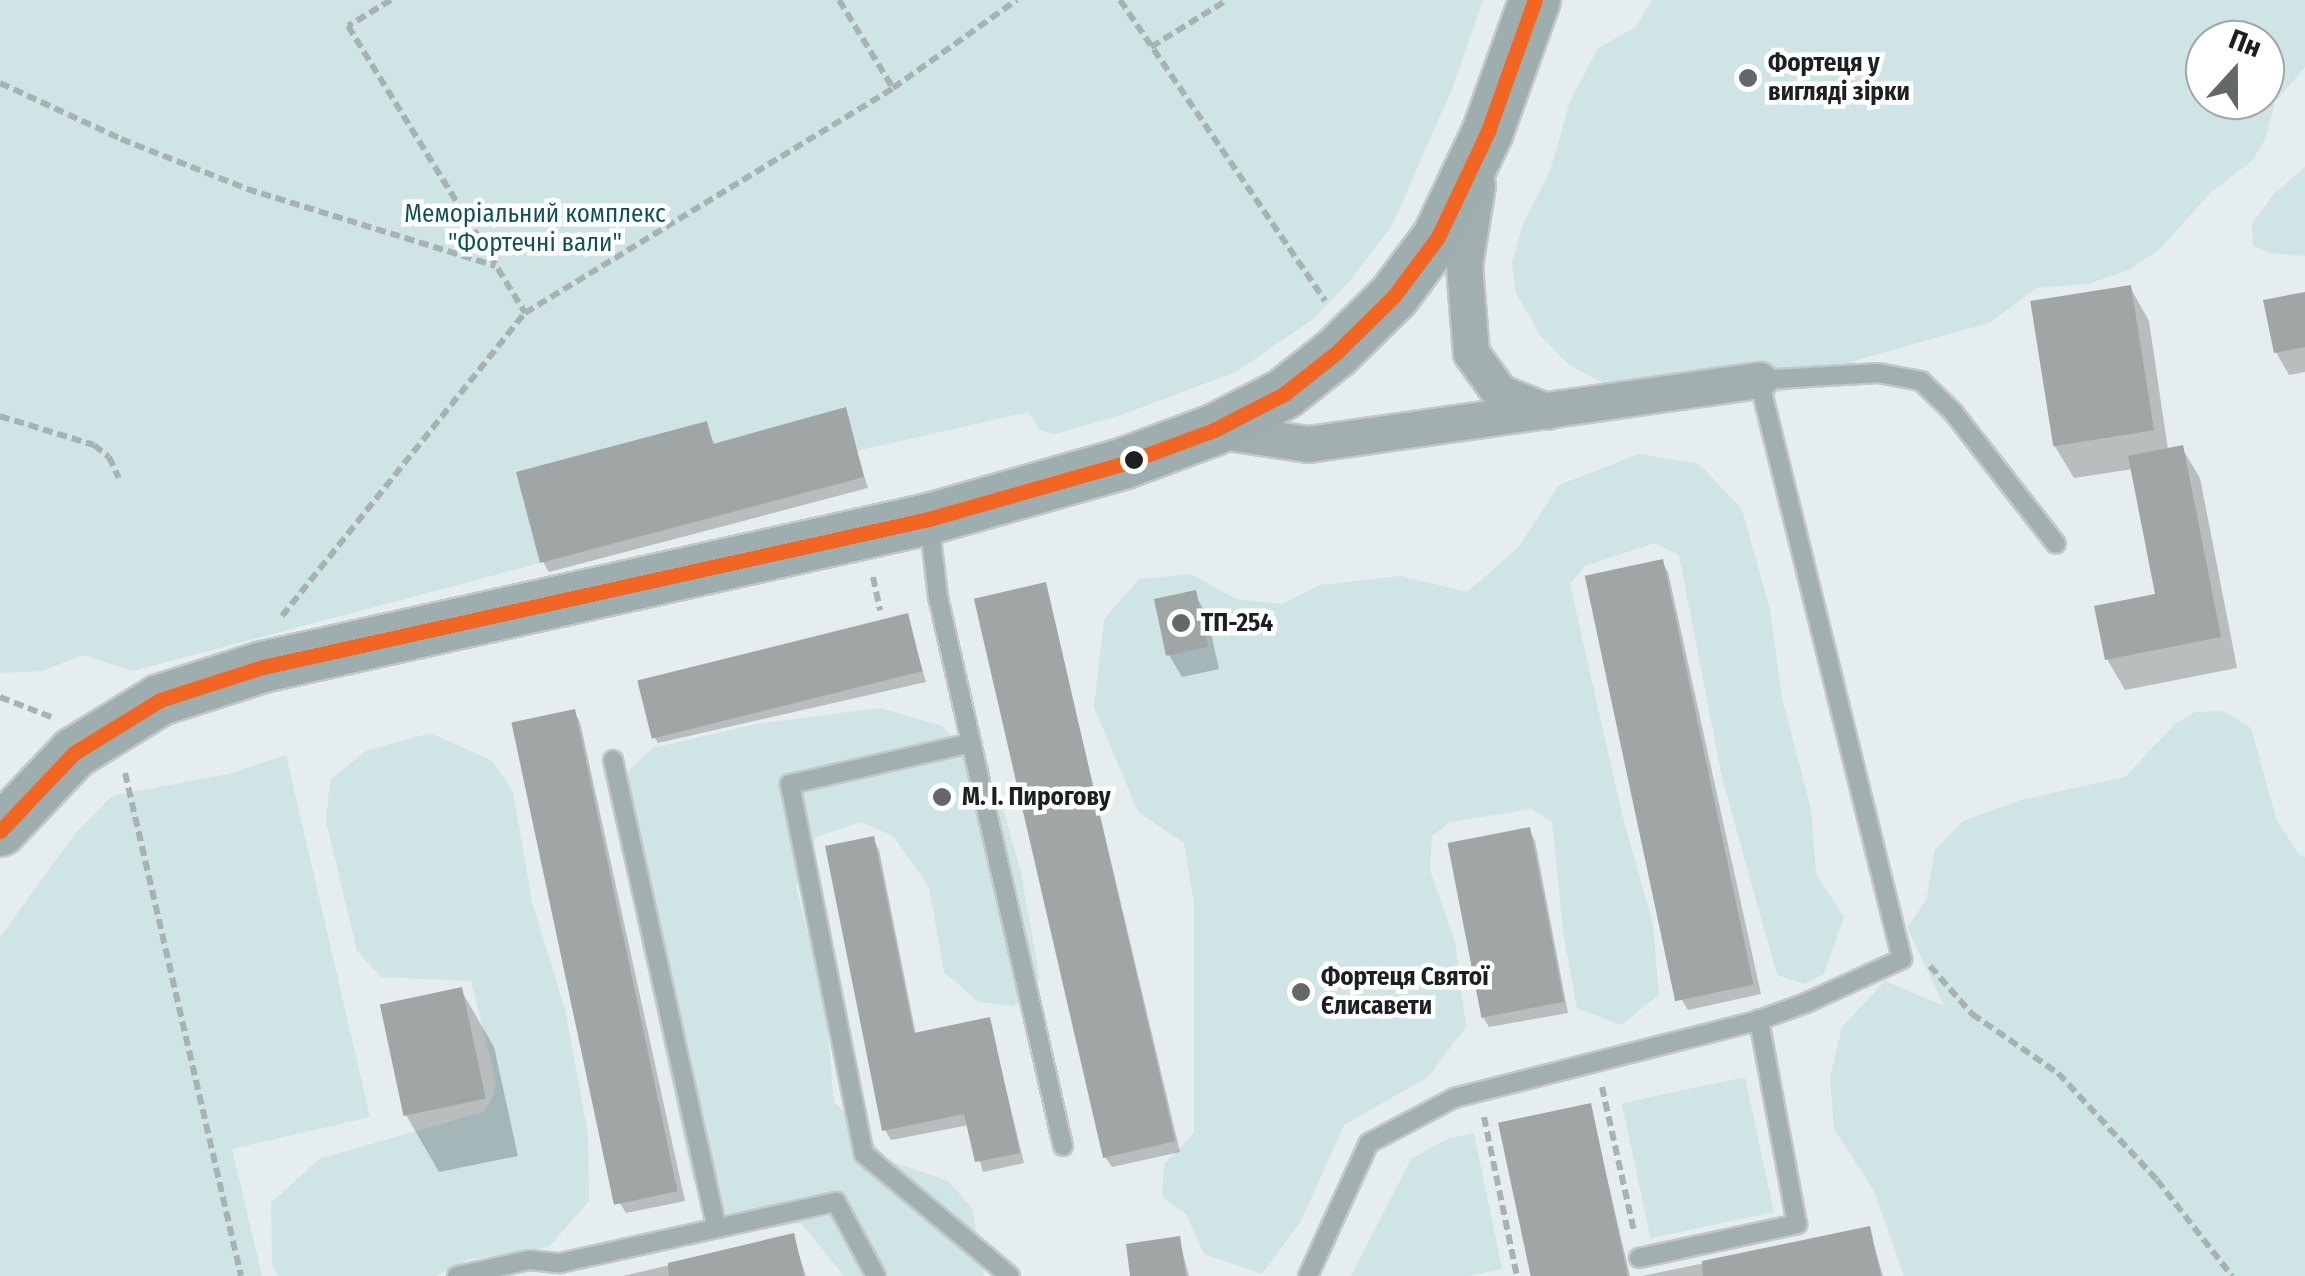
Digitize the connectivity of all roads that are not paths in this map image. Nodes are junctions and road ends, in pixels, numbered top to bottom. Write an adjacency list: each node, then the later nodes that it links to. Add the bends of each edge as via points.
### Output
1 (1534, 0): 2 (main road)
2 (1488, 131): 4 (street, via 1464,264 1471,353 1499,392); 5 (main road, via 1438,237 1394,296 1284,394)
3 (1759, 380): 4 (street); 7 (lane, via 1878,373 1921,381); 11 (lane, via 1902,959)
4 (1547, 412): 5 (street, via 1308,444)
5 (1214, 430): 6 (main road, via 1124,464)
6 (929, 519): 8 (lane, via 938,597); 10 (main road, via 263,668 160,700 74,752)
7 (2056, 544)
8 (972, 744): 12 (lane); 17 (lane, via 790,784 864,1154)
9 (613, 760): 13 (lane)
10 (0, 831)
11 (1759, 1020): 14 (lane, via 1797,1224); 18 (lane, via 1454,1098 1369,1143)
12 (1063, 1146)
13 (718, 1228): 15 (lane, via 560,1263 530,1260); 16 (lane, via 836,1202)
14 (1639, 1258)
15 (457, 1276)
16 (876, 1276)
17 (1010, 1276)
18 (1308, 1276)

